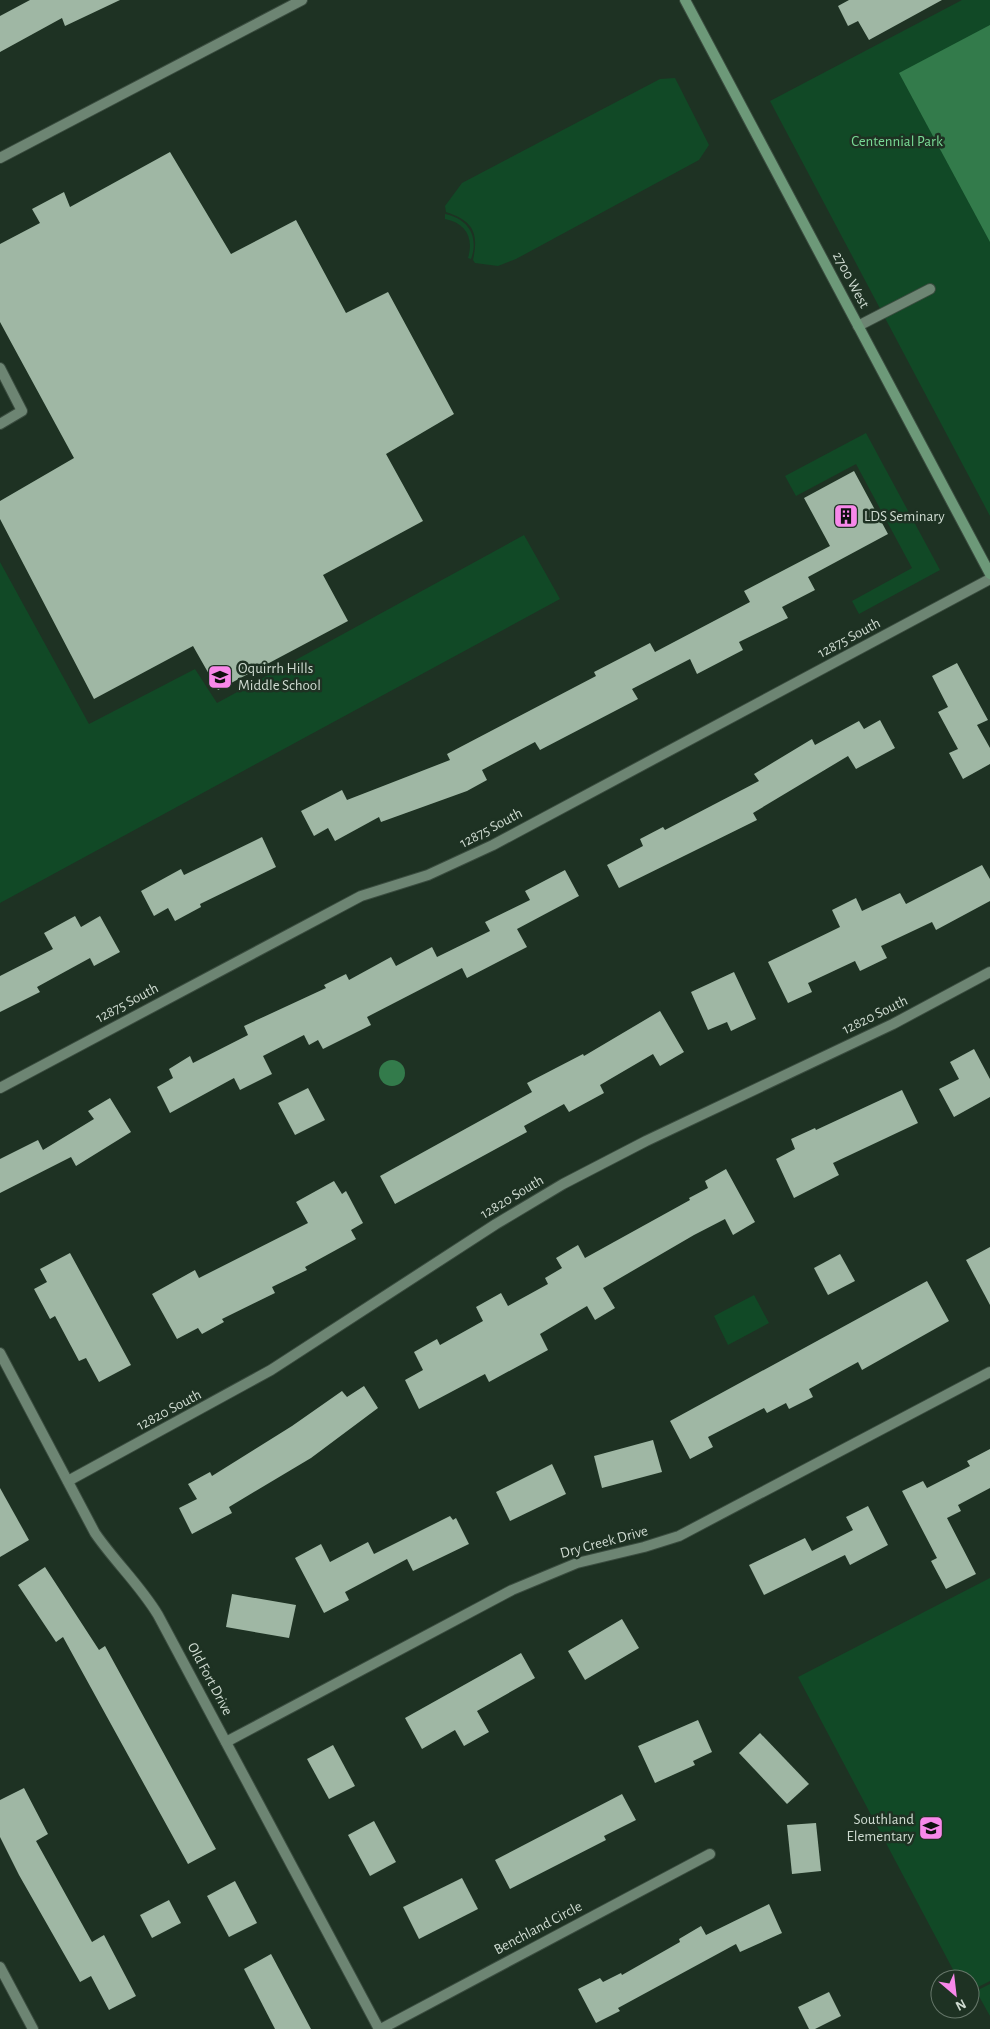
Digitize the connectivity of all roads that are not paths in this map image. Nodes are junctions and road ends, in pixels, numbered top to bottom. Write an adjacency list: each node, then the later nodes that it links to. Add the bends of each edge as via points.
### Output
1 (302, 0): 3 (street)
2 (684, 0): 5 (main road, 2700 West)
3 (0, 158)
4 (930, 289): 5 (street)
5 (858, 326): 8 (main road, 2700 West)
6 (0, 368): 7 (street, via 22,411)
7 (0, 424)
8 (990, 574)
9 (990, 580): 11 (street, 12875 South, via 493,845 428,875 361,896)
10 (990, 972): 14 (street, 12820 South, via 892,1024 563,1184 271,1370)
11 (0, 1088)
12 (0, 1353): 14 (street, Old Fort Drive)
13 (990, 1372): 15 (street, Dry Creek Drive, via 679,1536 577,1563 512,1590)
14 (68, 1481): 15 (street, Old Fort Drive, via 110,1555 145,1592)
15 (226, 1742): 19 (street, Old Fort Drive)
16 (710, 1854): 19 (street, Benchland Circle)
17 (0, 1967): 18 (street)
18 (33, 2029)
19 (380, 2029)

